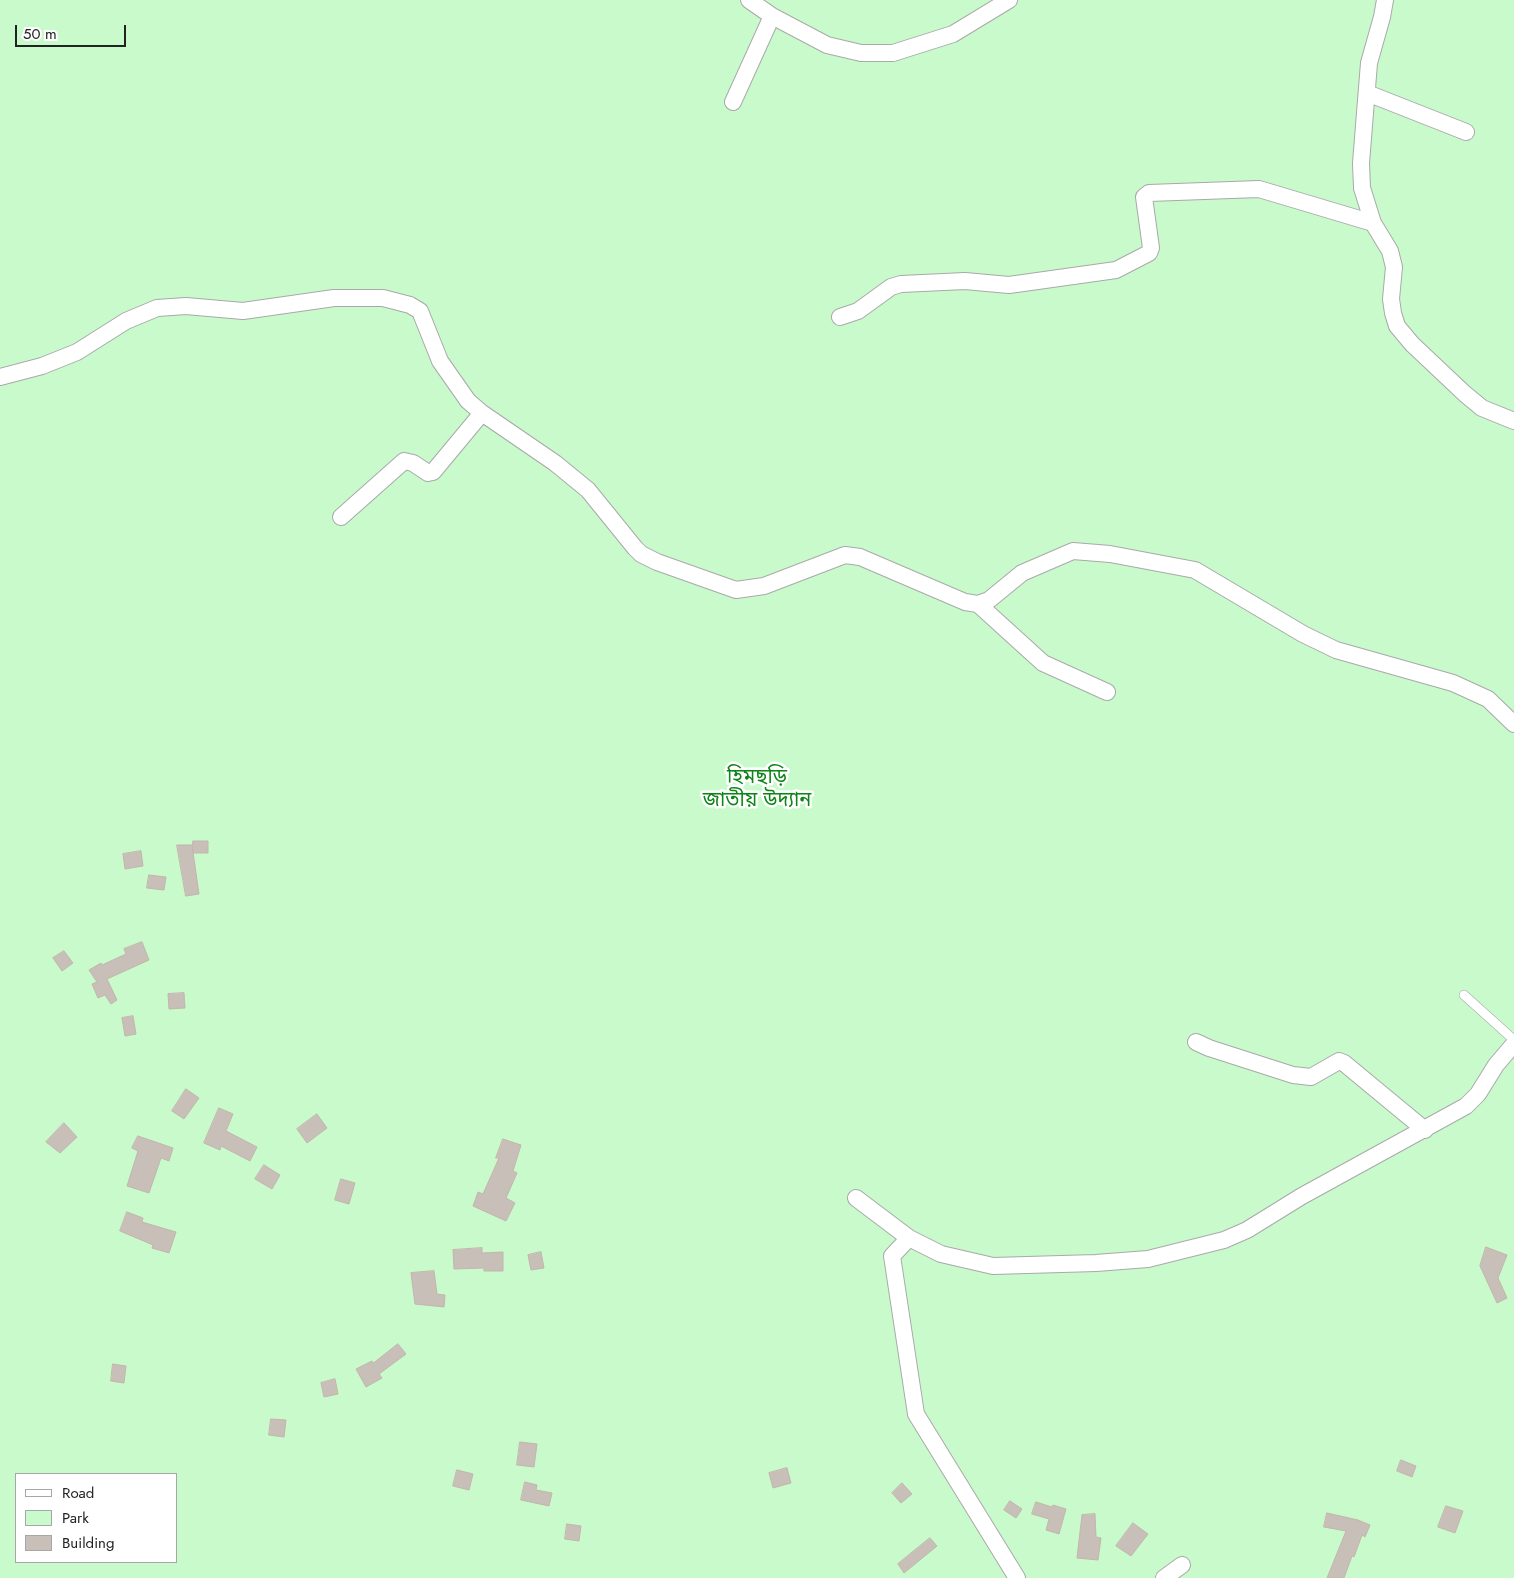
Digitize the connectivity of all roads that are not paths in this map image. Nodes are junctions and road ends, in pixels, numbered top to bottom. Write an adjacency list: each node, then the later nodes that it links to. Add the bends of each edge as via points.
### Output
1 (749, 0): 4 (street)
2 (1008, 0): 4 (street, via 953,34 893,53 861,54 827,45)
3 (1385, 0): 5 (street, via 1369,63)
4 (772, 16): 6 (street)
5 (1367, 93): 7 (street); 8 (street, via 1360,163 1362,188)
6 (733, 102)
7 (1466, 132)
8 (1373, 223): 9 (street, via 1259,189 1150,193 1144,197 1149,253 1116,270 1009,284 966,281 901,284 890,287 858,311); 12 (street, via 1390,251 1394,267 1391,299 1397,326 1412,344 1482,408)
9 (840, 317)
10 (0, 377): 11 (street, via 42,366 77,352 126,321 157,308 186,306 243,311 334,298 383,298 420,311 440,361 468,401)
11 (482, 413): 13 (street, via 433,472 428,473 404,461); 14 (street, via 588,490 635,548 657,562 736,590 764,586 846,555 860,557 964,602)
12 (1514, 421)
13 (341, 517)
14 (978, 604): 15 (street, via 1043,663); 16 (street, via 989,600 1022,572 1073,551 1110,554 1194,570 1302,634 1336,650 1453,683 1488,700)
15 (1107, 692)
16 (1514, 724)
17 (1464, 995): 19 (lane)
18 (1196, 1042): 20 (street, via 1293,1076 1311,1077 1339,1061)
19 (1514, 1042): 20 (street, via 1466,1106)
20 (1425, 1130): 22 (street, via 1302,1196 1247,1230 1224,1240 1148,1259 993,1266 941,1254)
21 (856, 1198): 22 (street)
22 (909, 1238): 24 (street, via 892,1256 916,1414)
23 (1182, 1565): 25 (street)
24 (1016, 1578)
25 (1164, 1578)

